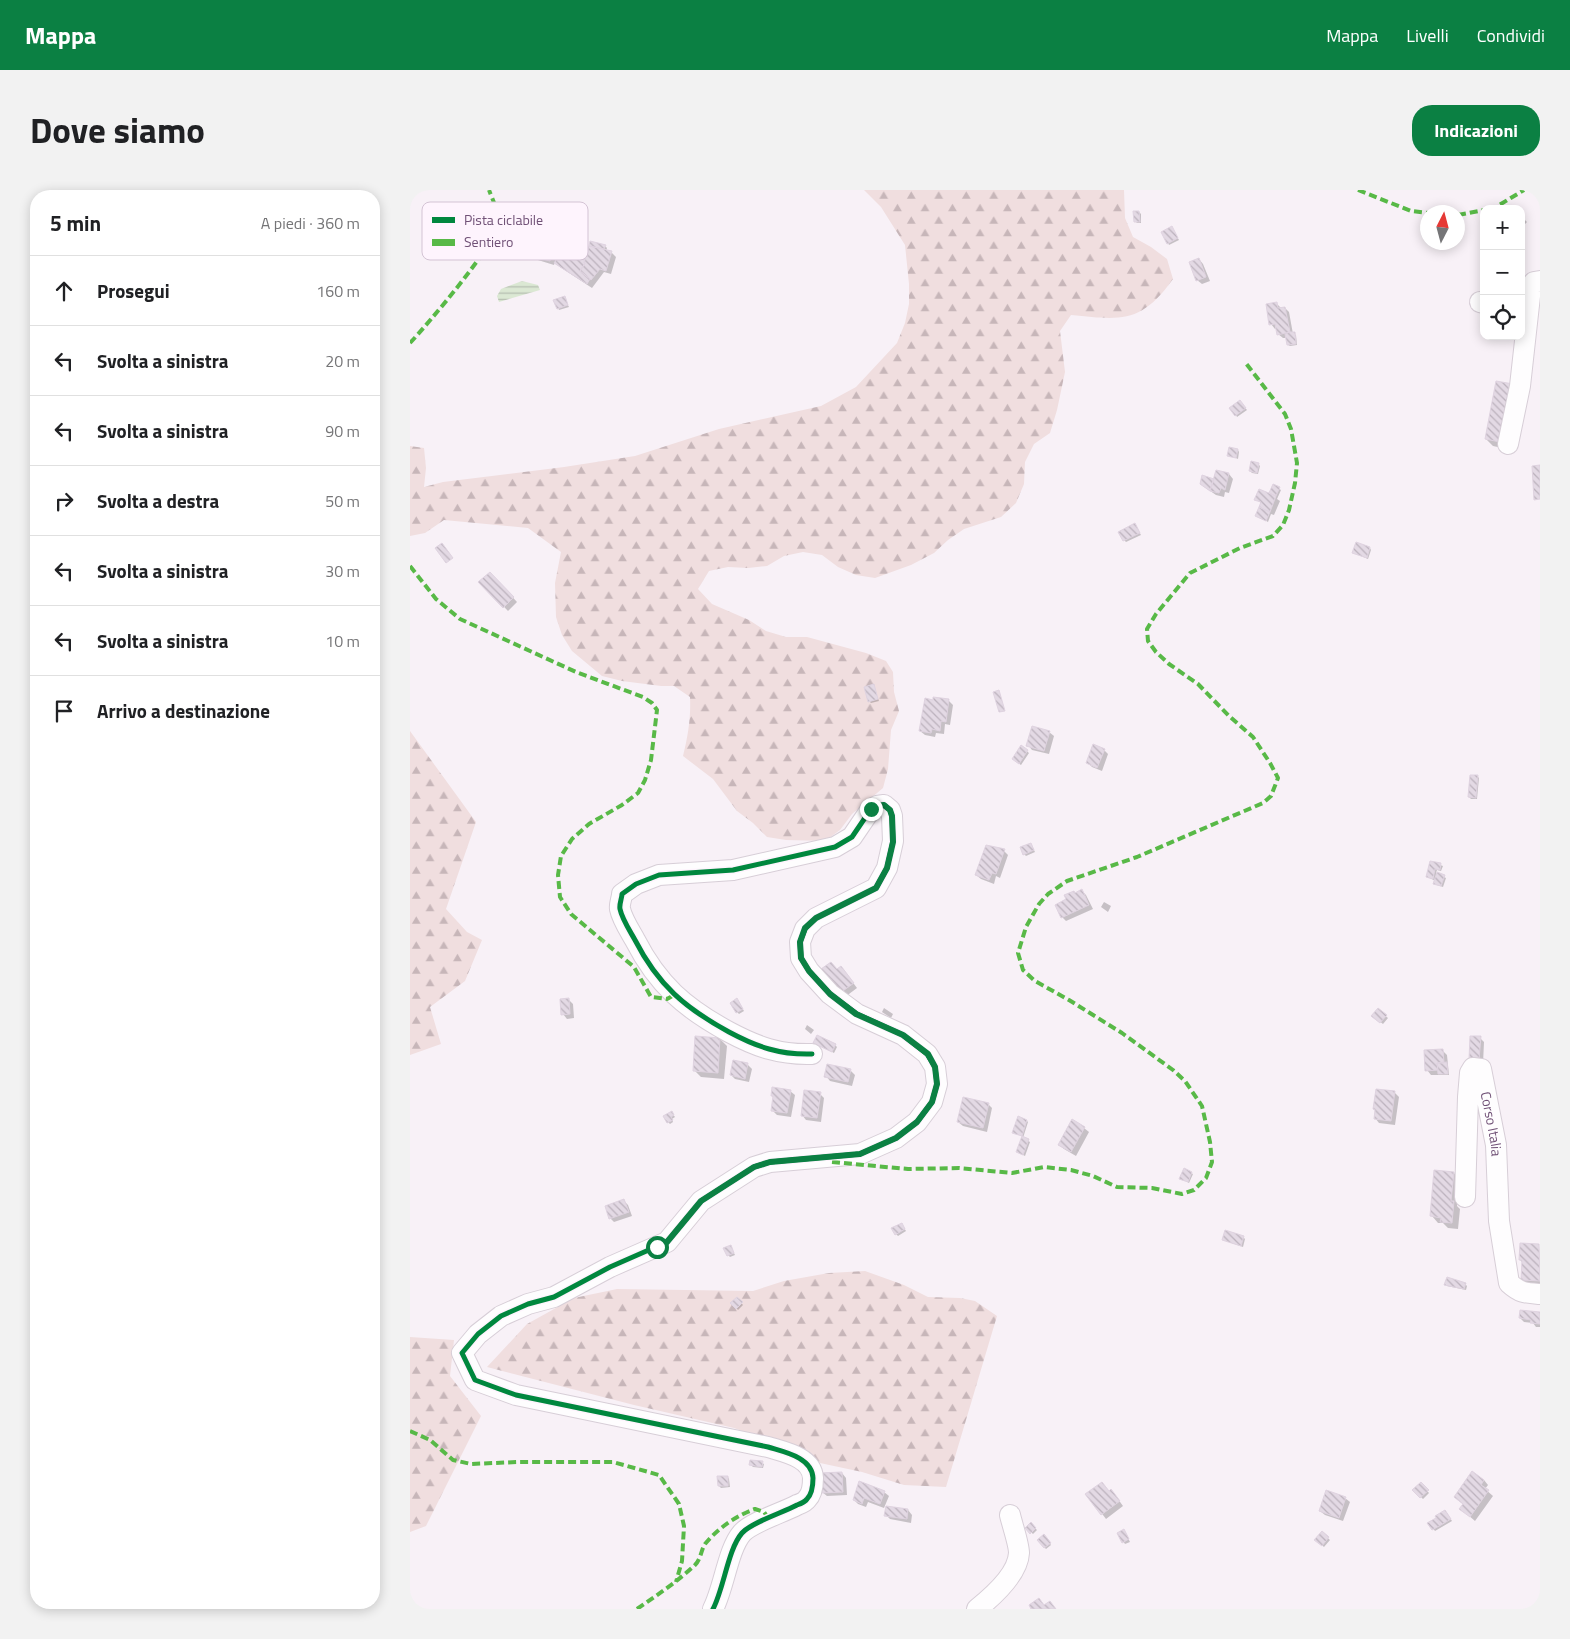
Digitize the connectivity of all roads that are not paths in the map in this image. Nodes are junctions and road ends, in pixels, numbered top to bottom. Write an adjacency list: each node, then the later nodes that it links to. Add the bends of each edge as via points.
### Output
1 (1540, 265): 2 (street)
2 (1540, 276)
3 (1540, 281): 4 (street, via 1534,282 1531,288)
4 (1525, 325)
5 (1523, 340): 6 (street, via 1520,386)
6 (1508, 444)
7 (812, 1054): 11 (street, via 794,1055 767,1050 686,1006 642,953 620,908 622,894 636,884 659,875 734,870 835,847 852,837 871,809 884,805 892,816 893,842 887,868 876,888 816,918 805,928 800,942 801,958 830,994 856,1014 903,1035 928,1054 935,1067 937,1084 932,1102 917,1122 896,1138 860,1154 770,1162 754,1167 701,1201 667,1242 554,1297 501,1316 478,1334 462,1354 475,1380 516,1395 768,1447 791,1454 809,1465 813,1487 807,1500 760,1521 742,1533 732,1552)
8 (1465, 1197): 9 (street, Corso Italia, via 1468,1097 1473,1068 1481,1069 1496,1145 1499,1220 1509,1283 1522,1293)
9 (1540, 1294)
10 (1010, 1514): 12 (street, via 1019,1553 1015,1565 995,1595)
11 (714, 1609)
12 (977, 1609)

